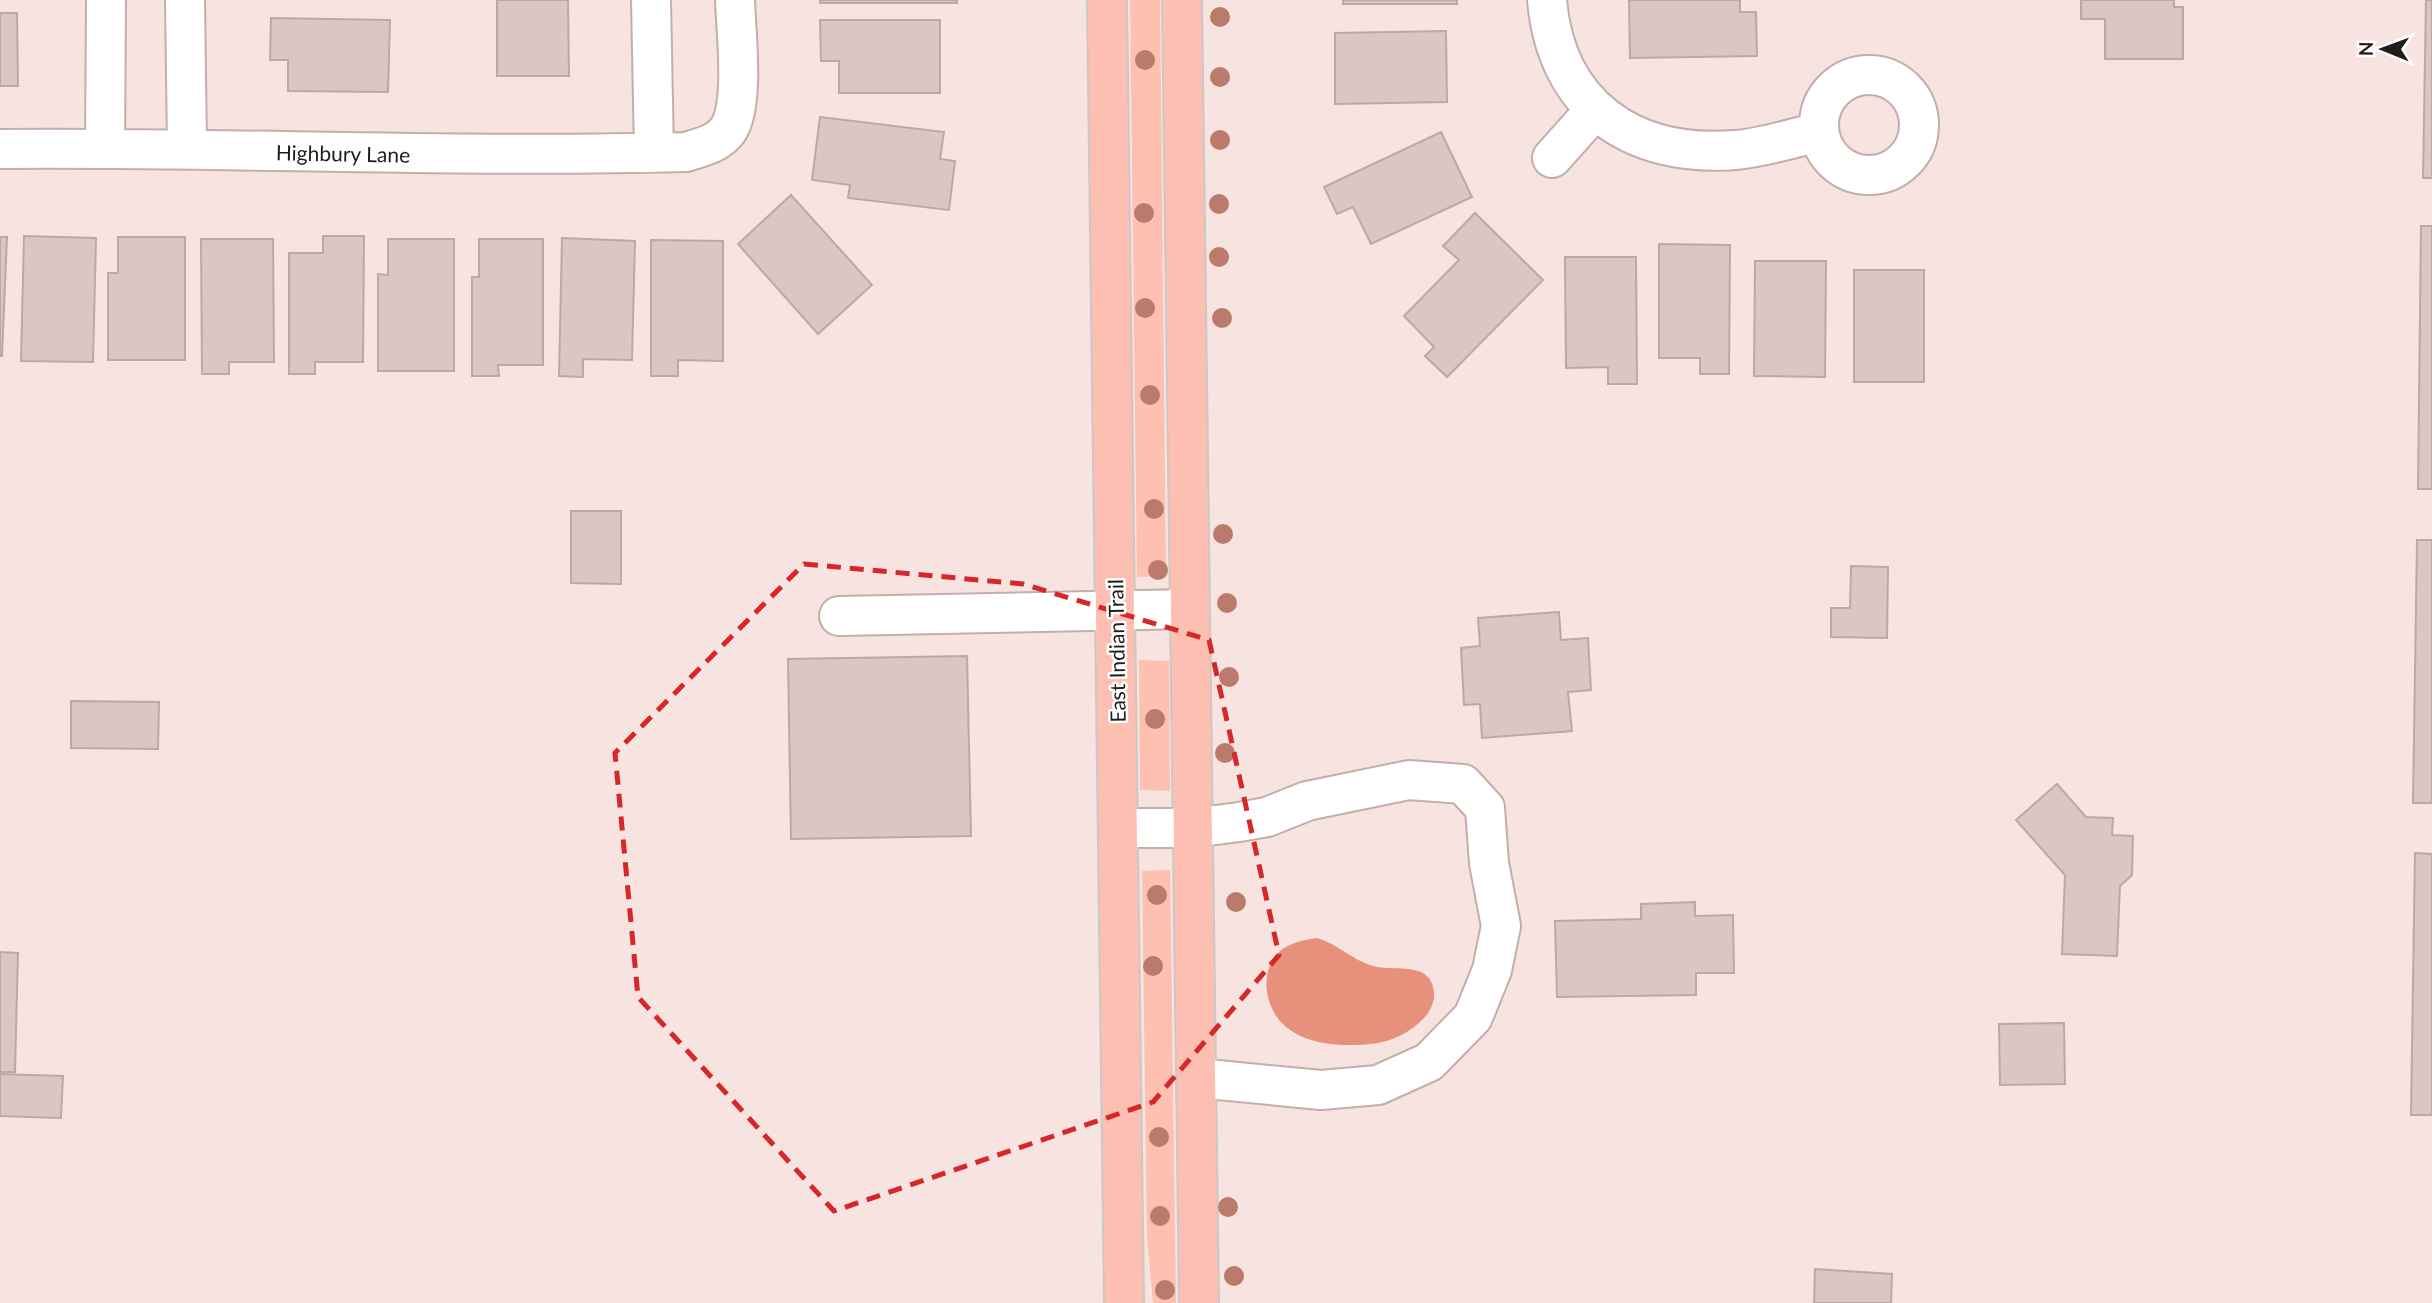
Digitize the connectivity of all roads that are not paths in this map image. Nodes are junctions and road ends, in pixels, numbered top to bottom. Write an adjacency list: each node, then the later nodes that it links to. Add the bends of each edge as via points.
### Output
1 (106, 0): 10 (street)
2 (185, 0): 12 (street)
3 (651, 0): 13 (street)
4 (735, 0): 13 (street, via 736,107 729,129 715,143)
5 (1107, 0): 15 (main road, East Indian Trail)
6 (1182, 0): 16 (main road)
7 (1547, 0): 8 (street, via 1560,59)
8 (1594, 111): 9 (street, via 1623,130 1698,150 1737,150); 14 (street)
9 (1819, 132)
10 (105, 148): 11 (street, Highbury Lane); 12 (street, Highbury Lane)
11 (0, 149)
12 (187, 149): 13 (street, Highbury Lane, via 432,155)
13 (670, 153)
14 (1552, 158)
15 (1115, 609): 16 (street); 17 (street); 18 (main road, East Indian Trail)
16 (1190, 609): 19 (main road)
17 (839, 616)
18 (1119, 828): 19 (street); 21 (main road, East Indian Trail)
19 (1192, 828): 20 (main road); 20 (street, via 1267,817 1307,801 1409,779 1463,784 1485,808 1501,926 1492,970 1473,1017 1429,1062 1378,1086 1321,1090)
20 (1197, 1078): 22 (main road)
21 (1124, 1303)
22 (1199, 1303)

